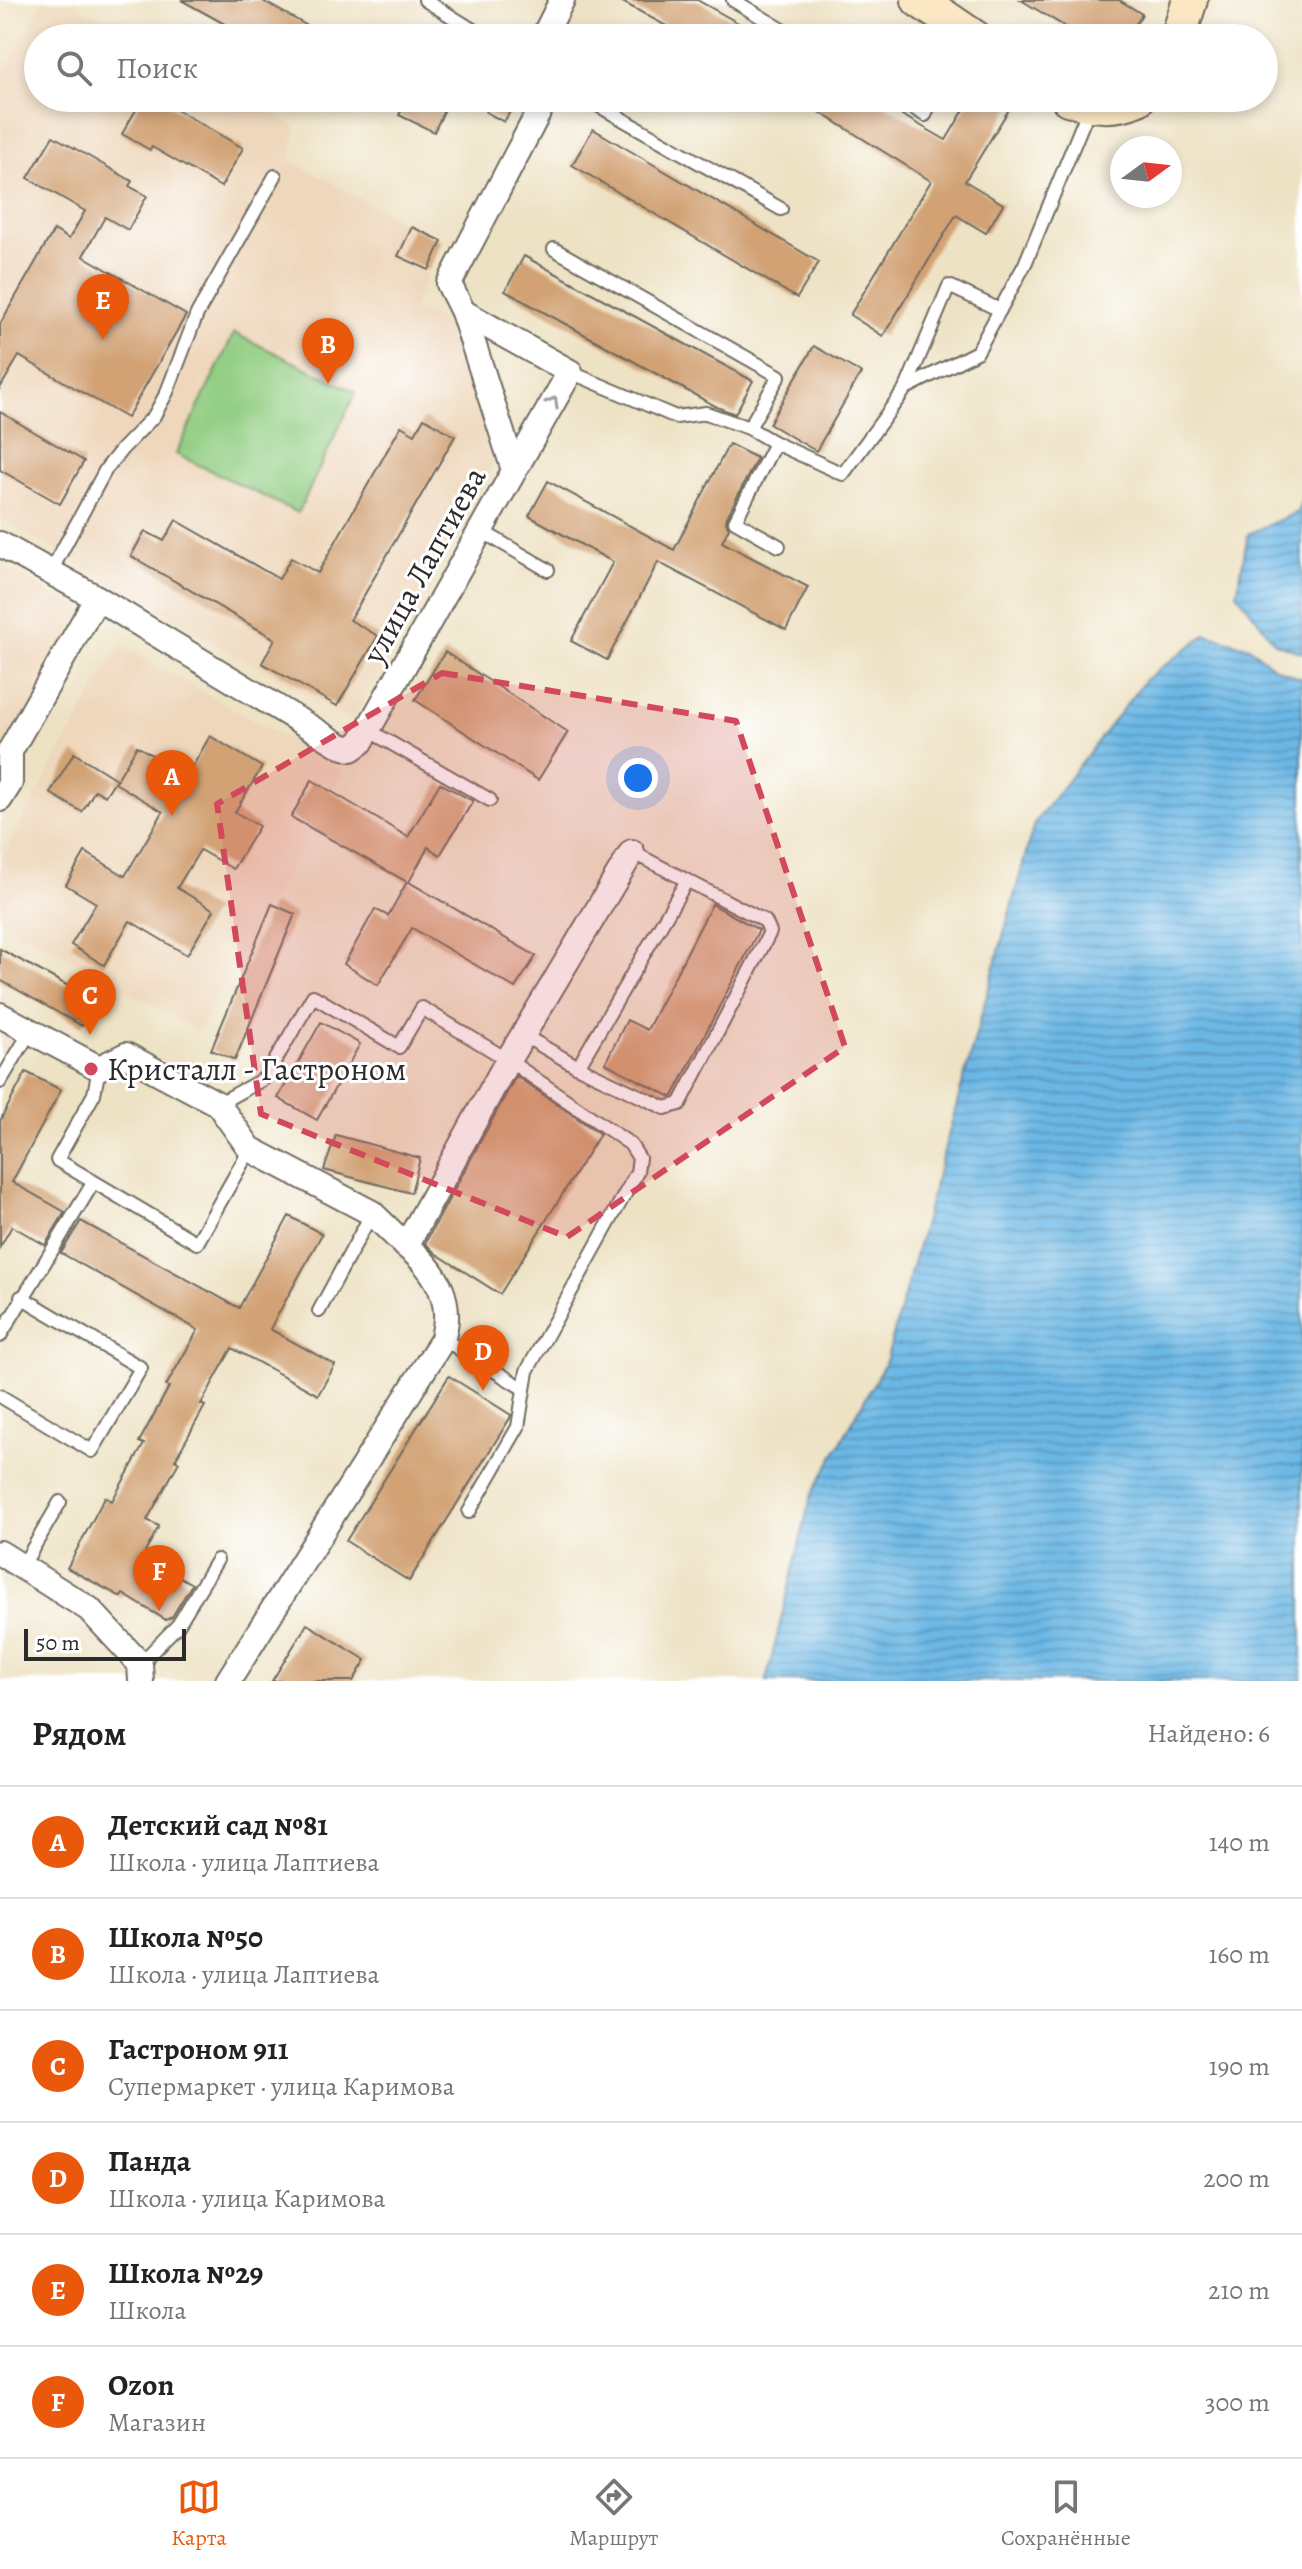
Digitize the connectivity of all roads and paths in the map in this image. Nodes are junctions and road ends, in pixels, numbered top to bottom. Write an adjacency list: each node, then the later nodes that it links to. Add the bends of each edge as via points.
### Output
1 (425, 0): 5 (lane)
2 (562, 0): 6 (street)
3 (733, 0): 7 (lane)
4 (919, 0): 8 (street)
5 (464, 24)
6 (550, 24)
7 (773, 24)
8 (950, 24)
9 (539, 112): 16 (street, улица Лаптиева, via 449,284)
10 (610, 112): 13 (lane)
11 (1076, 112): 15 (lane, via 1025,264)
12 (275, 176): 26 (lane, via 197,314 154,416 106,469)
13 (781, 209)
14 (554, 249): 19 (lane, via 779,376)
15 (1000, 310): 18 (lane, via 977,352); 18 (lane, via 949,286)
16 (463, 312): 17 (street); 21 (street, улица Лаптиева)
17 (570, 372): 19 (lane, via 676,417 706,413); 21 (street, one-way to 17)
18 (906, 388): 20 (lane, via 843,474)
19 (749, 428): 20 (lane)
20 (775, 443): 24 (lane, via 735,521)
21 (514, 470): 22 (street, улица Лаптиева)
22 (480, 530): 25 (lane); 28 (street, улица Лаптиева)
23 (0, 544): 26 (street)
24 (779, 546)
25 (548, 570)
26 (50, 573): 27 (street)
27 (97, 598): 28 (street, улица Лаптиева, via 341,746 351,749); 29 (street, via 10,751 10,783)
28 (368, 730): 30 (lane)
29 (0, 799)
30 (490, 800)
31 (632, 852): 32 (lane); 35 (street)
32 (686, 882): 37 (lane); 37 (lane, via 765,921 770,932 680,1104 665,1108)
33 (0, 1015): 34 (street)
34 (30, 1032): 38 (street); 39 (lane)
35 (523, 1035): 36 (street); 37 (lane)
36 (508, 1060): 40 (lane, via 422,1008 399,1047 313,996 265,1078); 44 (street); 49 (lane, via 630,1144 639,1158 637,1172 527,1371)
37 (578, 1067)
38 (99, 1068): 40 (street, via 126,1055); 42 (lane, via 94,1094 57,1160)
39 (0, 1082)
40 (218, 1104): 41 (street)
41 (250, 1149): 42 (lane, via 197,1243); 43 (street)
42 (93, 1183): 45 (lane)
43 (372, 1213): 44 (street); 46 (lane)
44 (406, 1246): 48 (street, via 425,1261 439,1286 447,1312)
45 (21, 1297): 47 (lane); 50 (lane, via 141,1368 92,1451)
46 (319, 1311)
47 (0, 1336)
48 (443, 1339): 49 (lane); 57 (street)
49 (524, 1389): 52 (lane, via 518,1427)
50 (0, 1396)
51 (60, 1502): 55 (lane)
52 (469, 1512)
53 (0, 1553): 55 (street)
54 (217, 1560): 56 (lane, via 178,1625)
55 (22, 1567): 56 (street, via 89,1609)
56 (140, 1672)
57 (228, 1681)

